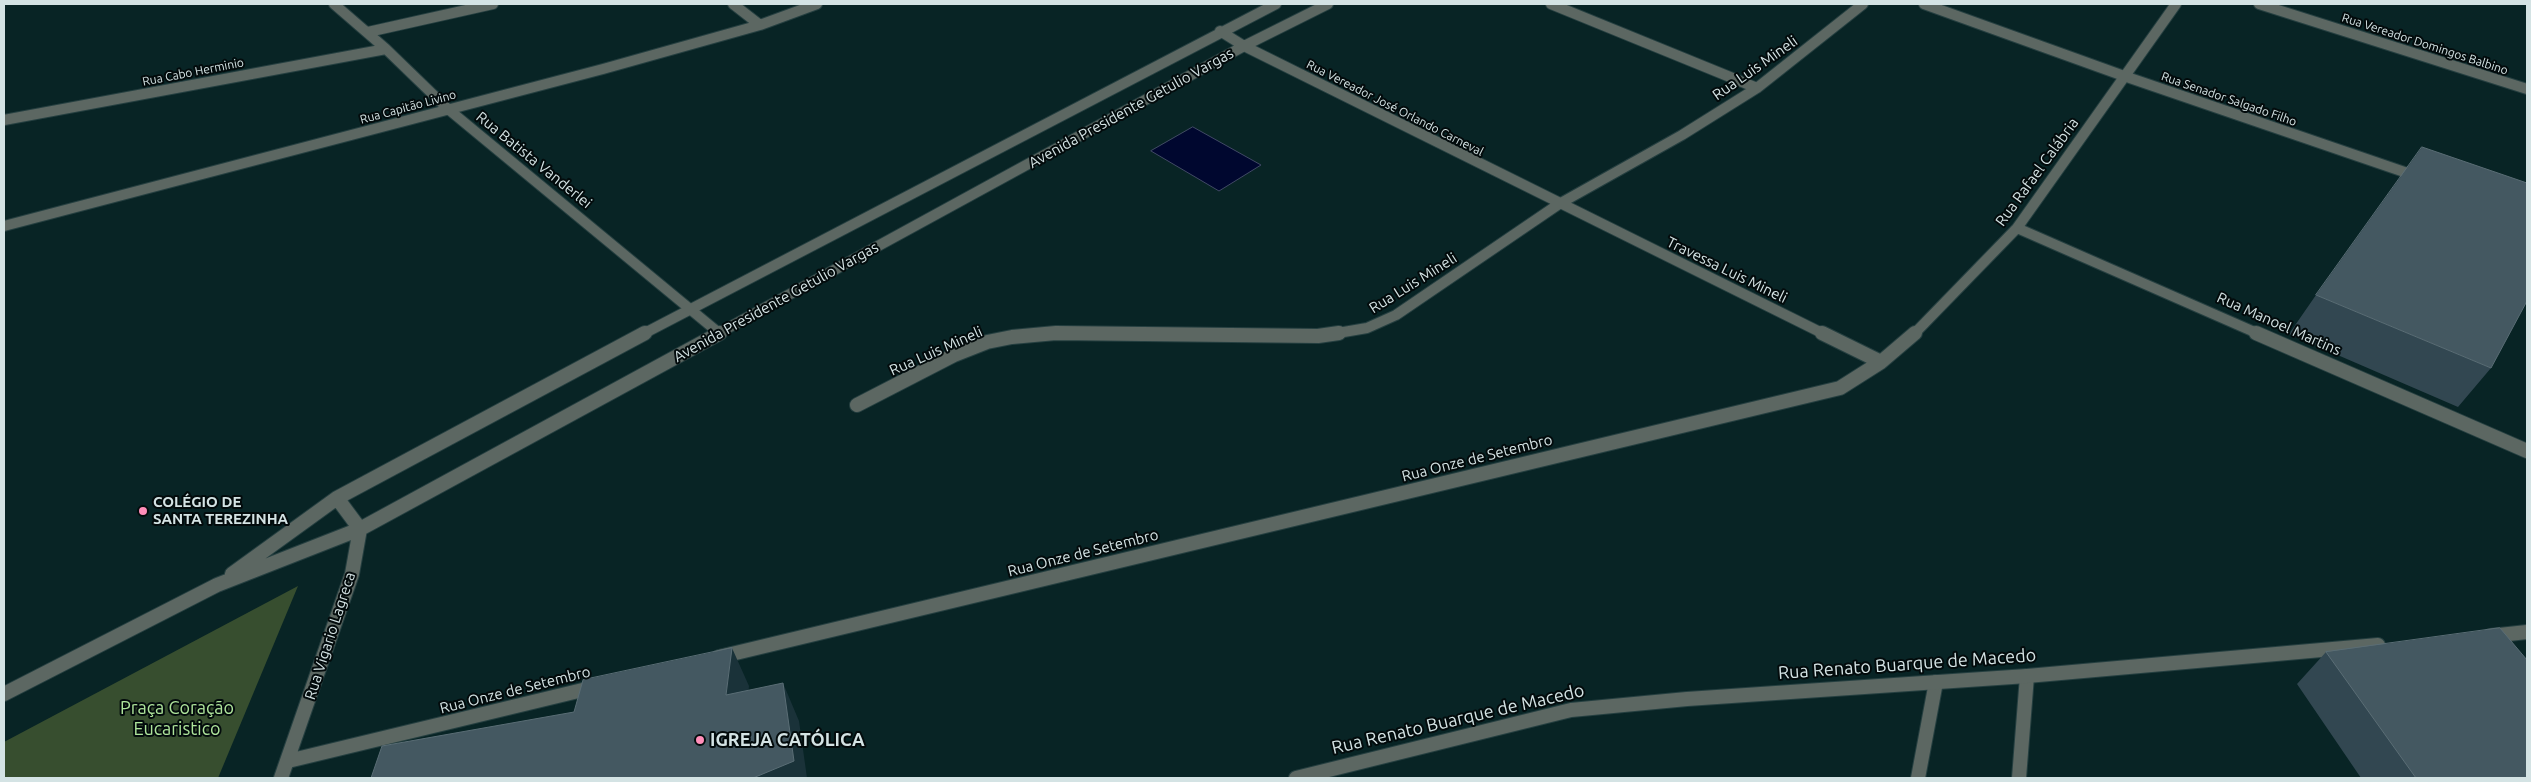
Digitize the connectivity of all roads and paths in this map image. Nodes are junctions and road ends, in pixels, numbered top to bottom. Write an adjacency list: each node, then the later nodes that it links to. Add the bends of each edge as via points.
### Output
1 (334, 4): 14 (street, Rua Batista Vanderlei)
2 (493, 4): 14 (street)
3 (733, 4): 12 (street)
4 (817, 4): 12 (street, Rua Capitão Livino)
5 (1276, 4): 13 (street, Avenida Presidente Getulio Vargas)
6 (1328, 4): 15 (street, Avenida Presidente Getulio Vargas)
7 (1551, 4): 18 (street)
8 (1863, 4): 18 (street, Rua Luis Mineli)
9 (1924, 4): 17 (street, Rua Senador Salgado Filho)
10 (2176, 4): 17 (street, Rua Rafael Calábria)
11 (2259, 4): 19 (street, Rua Vereador Domingos Balbino)
12 (760, 25): 20 (street, Rua Capitão Livino)
13 (1220, 31): 15 (street, Rua Vereador José Orlando Carneval); 26 (street, Avenida Presidente Getulio Vargas)
14 (368, 32): 16 (street, Rua Batista Vanderlei)
15 (1244, 46): 23 (street, Rua Vereador José Orlando Carneval); 27 (street, Avenida Presidente Getulio Vargas)
16 (386, 49): 20 (street, Rua Batista Vanderlei); 21 (street, Rua Cabo Herminio)
17 (2124, 76): 22 (street, Rua Senador Salgado Filho); 25 (street, Rua Rafael Calábria)
18 (1757, 88): 23 (street, Rua Luis Mineli, via 1682,135)
19 (2527, 89)
20 (448, 109): 24 (street, Rua Capitão Livino); 26 (street, Rua Batista Vanderlei)
21 (4, 120)
22 (2434, 182)
23 (1559, 204): 28 (street, Travessa Luis Mineli); 29 (street, Rua Luis Mineli, via 1396,315 1367,328 1310,336 1056,333 1017,336 963,352)
24 (4, 226)
25 (2017, 228): 28 (street, Rua Rafael Calábria, via 1915,334); 30 (street, Rua Manoel Martins)
26 (690, 308): 27 (street, Rua Batista Vanderlei); 31 (street, Avenida Presidente Getulio Vargas)
27 (719, 333): 32 (street, Avenida Presidente Getulio Vargas)
28 (1881, 362): 37 (street, Rua Onze de Setembro, via 1840,388)
29 (857, 405)
30 (2527, 451)
31 (337, 498): 32 (street); 33 (street, Avenida Presidente Getulio Vargas)
32 (360, 529): 33 (street, Avenida Presidente Getulio Vargas); 42 (street, Rua Vigario Lagreca, via 352,574)
33 (217, 585): 41 (street, Avenida Presidente Getulio Vargas)
34 (2527, 632): 35 (street)
35 (2478, 637)
36 (2390, 644): 38 (street, Rua Renato Buarque de Macedo)
37 (705, 661)
38 (2027, 676): 39 (street, Rua Renato Buarque de Macedo); 46 (street)
39 (1936, 682): 44 (street, Rua Renato Buarque de Macedo, via 1571,710); 45 (street)
40 (608, 684): 42 (street, Rua Onze de Setembro)
41 (4, 694)
42 (288, 761): 43 (street, Rua Vigario Lagreca)
43 (281, 778)
44 (1296, 778)
45 (1918, 778)
46 (2019, 778)

